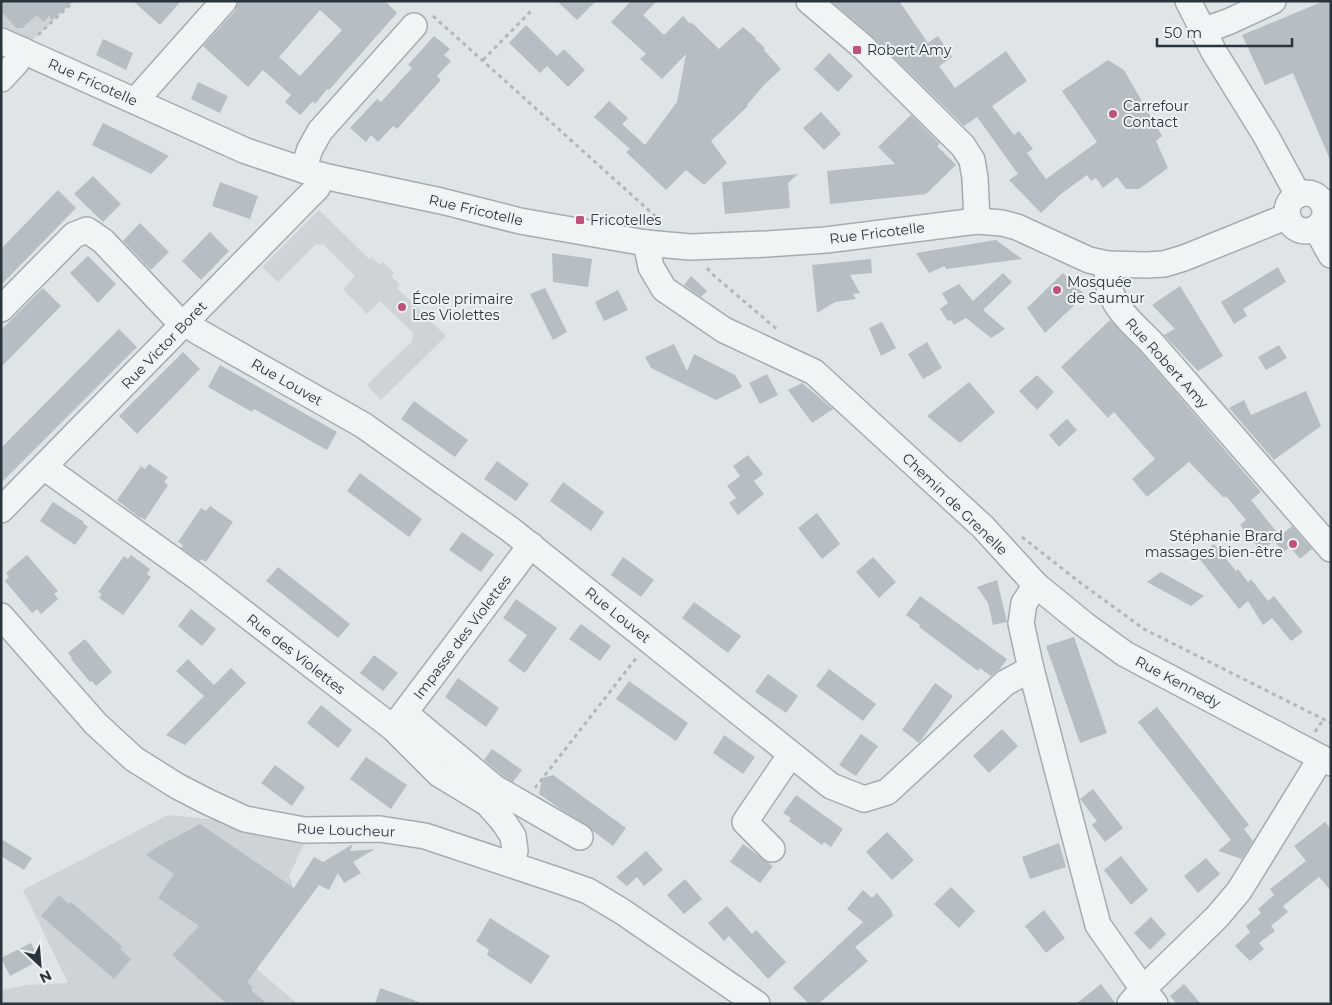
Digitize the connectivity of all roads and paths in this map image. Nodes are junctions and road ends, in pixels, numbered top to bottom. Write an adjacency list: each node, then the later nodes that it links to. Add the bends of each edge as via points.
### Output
1 (74, 1): 9 (path)
2 (224, 1): 12 (street)
3 (809, 1): 16 (street, via 863,47 963,146 972,160)
4 (1188, 1): 8 (street)
5 (1273, 1): 8 (street)
6 (531, 10): 10 (path)
7 (414, 26): 13 (street, Rue Victor Boret, via 320,132 310,149)
8 (1203, 31): 14 (street, via 1266,136)
9 (12, 45): 11 (street, via 16,63); 12 (street, Rue Fricotelle)
10 (483, 60)
11 (1, 79)
12 (135, 101): 13 (street, Rue Fricotelle, via 246,151)
13 (313, 173): 17 (street, Rue Fricotelle, via 520,221); 21 (street, Rue Victor Boret, via 312,193)
14 (1293, 205): 15 (street, via 1311,194 1321,201); 15 (street, via 1294,226 1305,231); 19 (street, via 1184,258 1164,264)
15 (1324, 212): 18 (street)
16 (977, 221): 17 (street, Rue Fricotelle, via 767,244 690,247); 19 (street, via 1018,227 1089,260)
17 (646, 243): 26 (street, Chemin de Grenelle, via 651,267 664,289 724,330 814,372 983,527)
18 (1331, 255)
19 (1107, 264): 25 (street, Rue Robert Amy, via 1108,288 1118,309 1150,341)
20 (1, 309): 21 (street, Rue Louvet, via 74,235 87,230 104,241)
21 (185, 324): 22 (street, Rue Victor Boret); 24 (street, Rue Louvet, via 363,425)
22 (44, 467): 23 (street, Rue Victor Boret); 30 (street, Rue des Violettes)
23 (1, 510)
24 (531, 545): 28 (street, Rue Louvet); 30 (street, Impasse des Violettes)
25 (1331, 549)
26 (1036, 585): 29 (street, via 1024,603 1021,624); 32 (street, Rue Kennedy, via 1125,654)
27 (1, 616): 36 (street, Rue Loucheur, via 96,724 127,753 208,802 245,819 304,830 380,829 425,836)
28 (650, 640): 31 (street, Rue Louvet); 33 (path)
29 (1031, 670): 31 (street, Rue Louvet, via 1005,684 887,792 864,800 831,786); 37 (street, via 1098,926)
30 (399, 721): 34 (street, via 495,788); 36 (street, Rue des Violettes, via 440,774 487,803 503,820 513,836 514,851)
31 (791, 754): 35 (street, via 745,822)
32 (1326, 760): 37 (street, via 1239,891)
33 (542, 778)
34 (580, 837)
35 (772, 849)
36 (510, 864): 38 (street, Rue Loucheur, via 588,891)
37 (1143, 999)
38 (757, 1004)

